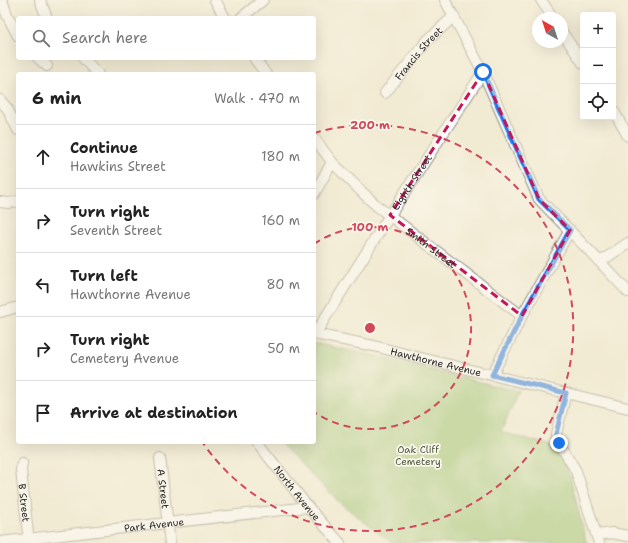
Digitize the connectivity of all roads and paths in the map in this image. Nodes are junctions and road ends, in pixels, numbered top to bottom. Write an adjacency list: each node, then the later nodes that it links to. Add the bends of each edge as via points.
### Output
1 (2, 0): 12 (street)
2 (40, 0): 8 (street)
3 (215, 0): 9 (street)
4 (264, 0): 10 (street)
5 (445, 0): 11 (street)
6 (540, 0): 7 (street)
7 (549, 12)
8 (46, 16)
9 (224, 16)
10 (244, 16)
11 (454, 16): 21 (street); 22 (street, Francis Street, via 427,41)
12 (16, 32)
13 (568, 41): 14 (street)
14 (580, 59)
15 (40, 60): 18 (street)
16 (85, 60): 19 (street)
17 (256, 60): 20 (street)
18 (48, 66)
19 (96, 72)
20 (264, 72)
21 (483, 72): 32 (street, Eighth Street); 33 (street, via 539,199)
22 (385, 93)
23 (0, 100): 25 (street)
24 (616, 115): 26 (street)
25 (16, 126)
26 (628, 136)
27 (316, 141): 28 (street, Smith Street)
28 (332, 162): 29 (street); 32 (street, Smith Street)
29 (316, 190)
30 (16, 201): 31 (street)
31 (0, 202)
32 (390, 216): 39 (street, Smith Street); 40 (street, Eighth Street)
33 (570, 230): 35 (street); 39 (street)
34 (628, 243): 35 (street)
35 (600, 262): 36 (street)
36 (628, 292)
37 (16, 307): 38 (street)
38 (0, 312)
39 (522, 316): 42 (street)
40 (316, 332)
41 (316, 334): 42 (street, Hawthorne Avenue)
42 (492, 375): 43 (street, Hawthorne Avenue)
43 (566, 393): 44 (street, Hawthorne Avenue); 51 (street, via 557,439 576,471)
44 (628, 408)
45 (259, 444): 48 (street, North Avenue)
46 (160, 458): 49 (street, A Street)
47 (22, 462): 52 (street, B Street)
48 (308, 507): 49 (street, Park Avenue); 55 (street, North Avenue)
49 (168, 522): 52 (street, Park Avenue); 54 (street, A Street)
50 (628, 536): 51 (street, via 612,532)
51 (598, 539)
52 (29, 541): 53 (street, Park Avenue)
53 (0, 542)
54 (170, 543)
55 (340, 543)

